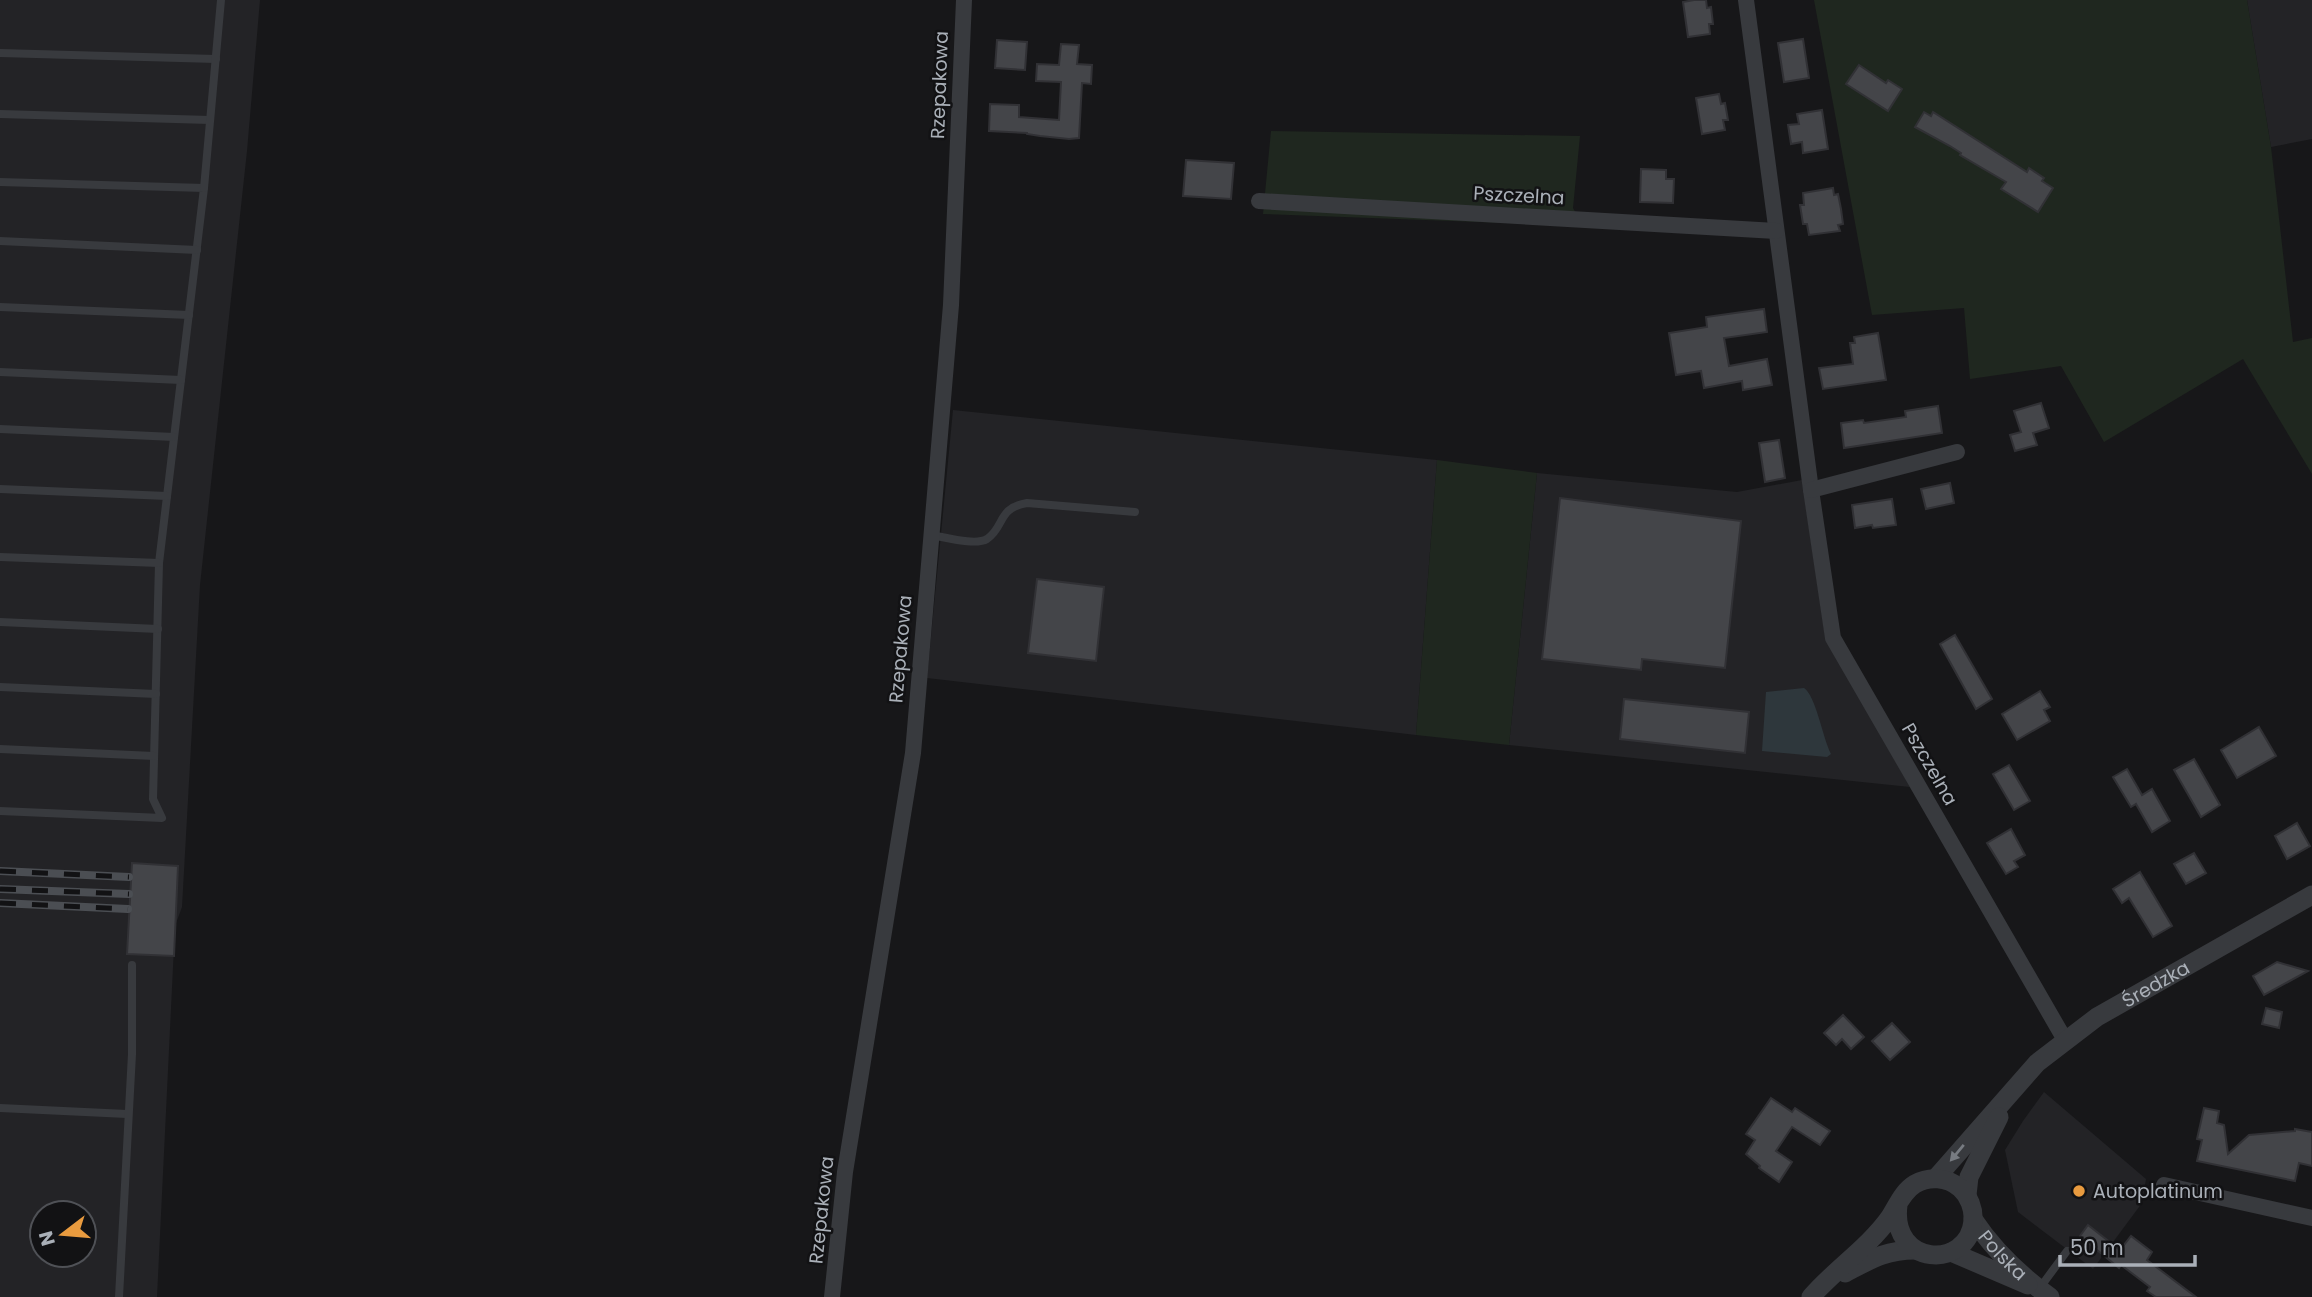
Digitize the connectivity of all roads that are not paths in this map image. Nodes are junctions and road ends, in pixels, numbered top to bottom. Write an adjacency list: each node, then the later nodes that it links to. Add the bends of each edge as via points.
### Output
1 (221, 0): 5 (lane)
2 (964, 0): 25 (street, Rzepakowa, via 951,306)
3 (1746, 0): 11 (street, Pszczelna)
4 (0, 53): 5 (lane)
5 (216, 59): 7 (lane)
6 (0, 114): 7 (lane)
7 (210, 120): 9 (lane)
8 (0, 182): 9 (lane)
9 (204, 188): 13 (lane)
10 (1259, 201): 11 (street, Pszczelna)
11 (1776, 231): 22 (street, Pszczelna)
12 (0, 241): 13 (lane)
13 (197, 250): 15 (lane)
14 (0, 306): 15 (lane)
15 (189, 315): 17 (lane)
16 (0, 372): 17 (lane)
17 (181, 380): 19 (lane)
18 (0, 429): 19 (lane)
19 (174, 437): 23 (lane)
20 (1957, 452): 22 (street)
21 (0, 489): 23 (lane)
22 (1811, 490): 37 (street, Pszczelna, via 1833,638)
23 (167, 496): 27 (lane)
24 (1135, 512): 25 (lane, via 1027,503 1009,510 987,539)
25 (931, 535): 53 (street, Rzepakowa, via 912,754 845,1172)
26 (0, 556): 27 (lane)
27 (159, 563): 29 (lane)
28 (0, 622): 29 (lane)
29 (158, 629): 31 (lane)
30 (0, 687): 31 (lane)
31 (156, 694): 33 (lane)
32 (0, 749): 33 (lane)
33 (154, 756): 34 (lane, via 153,799 162,818)
34 (0, 811)
35 (2312, 895): 37 (street, Średzka, via 2097,1017)
36 (132, 965): 40 (lane)
37 (2066, 1040): 38 (street, Średzka)
38 (2012, 1091): 41 (street, Średzka, one-way to 41); 43 (street, Średzka, via 1969,1177)
39 (0, 1108): 40 (lane)
40 (127, 1114): 52 (lane)
41 (1936, 1178): 43 (street, via 1958,1186); 44 (street, via 1912,1186)
42 (2164, 1185): 45 (street)
43 (1967, 1195): 46 (street)
44 (1898, 1205): 47 (street, via 1899,1230); 50 (street, via 1869,1241)
45 (2312, 1218)
46 (1973, 1219): 49 (street, via 1967,1238); 51 (street, Polska, via 1985,1237)
47 (1915, 1250): 49 (street, via 1939,1255); 50 (street, via 1878,1255)
48 (2067, 1251): 51 (lane)
49 (1951, 1252): 51 (street, Polska)
50 (1815, 1292)
51 (2045, 1293)
52 (119, 1297)
53 (832, 1297)

